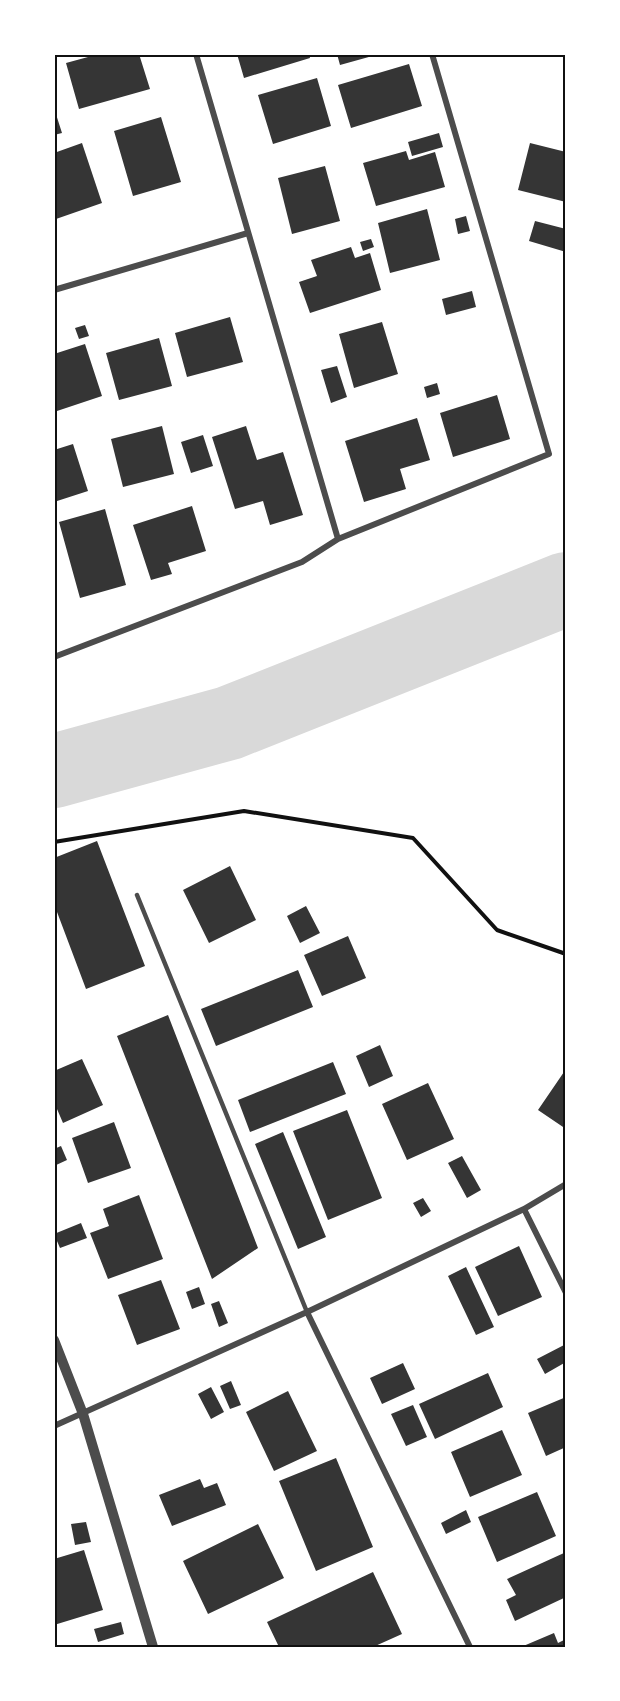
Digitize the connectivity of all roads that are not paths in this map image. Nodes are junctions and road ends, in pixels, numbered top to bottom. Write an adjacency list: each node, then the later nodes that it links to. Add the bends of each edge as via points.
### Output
1 (196, 54): 3 (street)
2 (432, 54): 5 (street, via 549,454)
3 (248, 233): 4 (street); 5 (street)
4 (54, 290)
5 (338, 539): 6 (street, via 302,562)
6 (54, 657)
7 (137, 895): 11 (lane)
8 (566, 1184): 9 (street)
9 (524, 1209): 10 (street); 11 (street)
10 (566, 1293)
11 (307, 1312): 13 (street); 16 (street)
12 (54, 1340): 13 (street)
13 (83, 1414): 14 (street); 15 (street)
14 (54, 1426)
15 (153, 1647)
16 (470, 1647)

